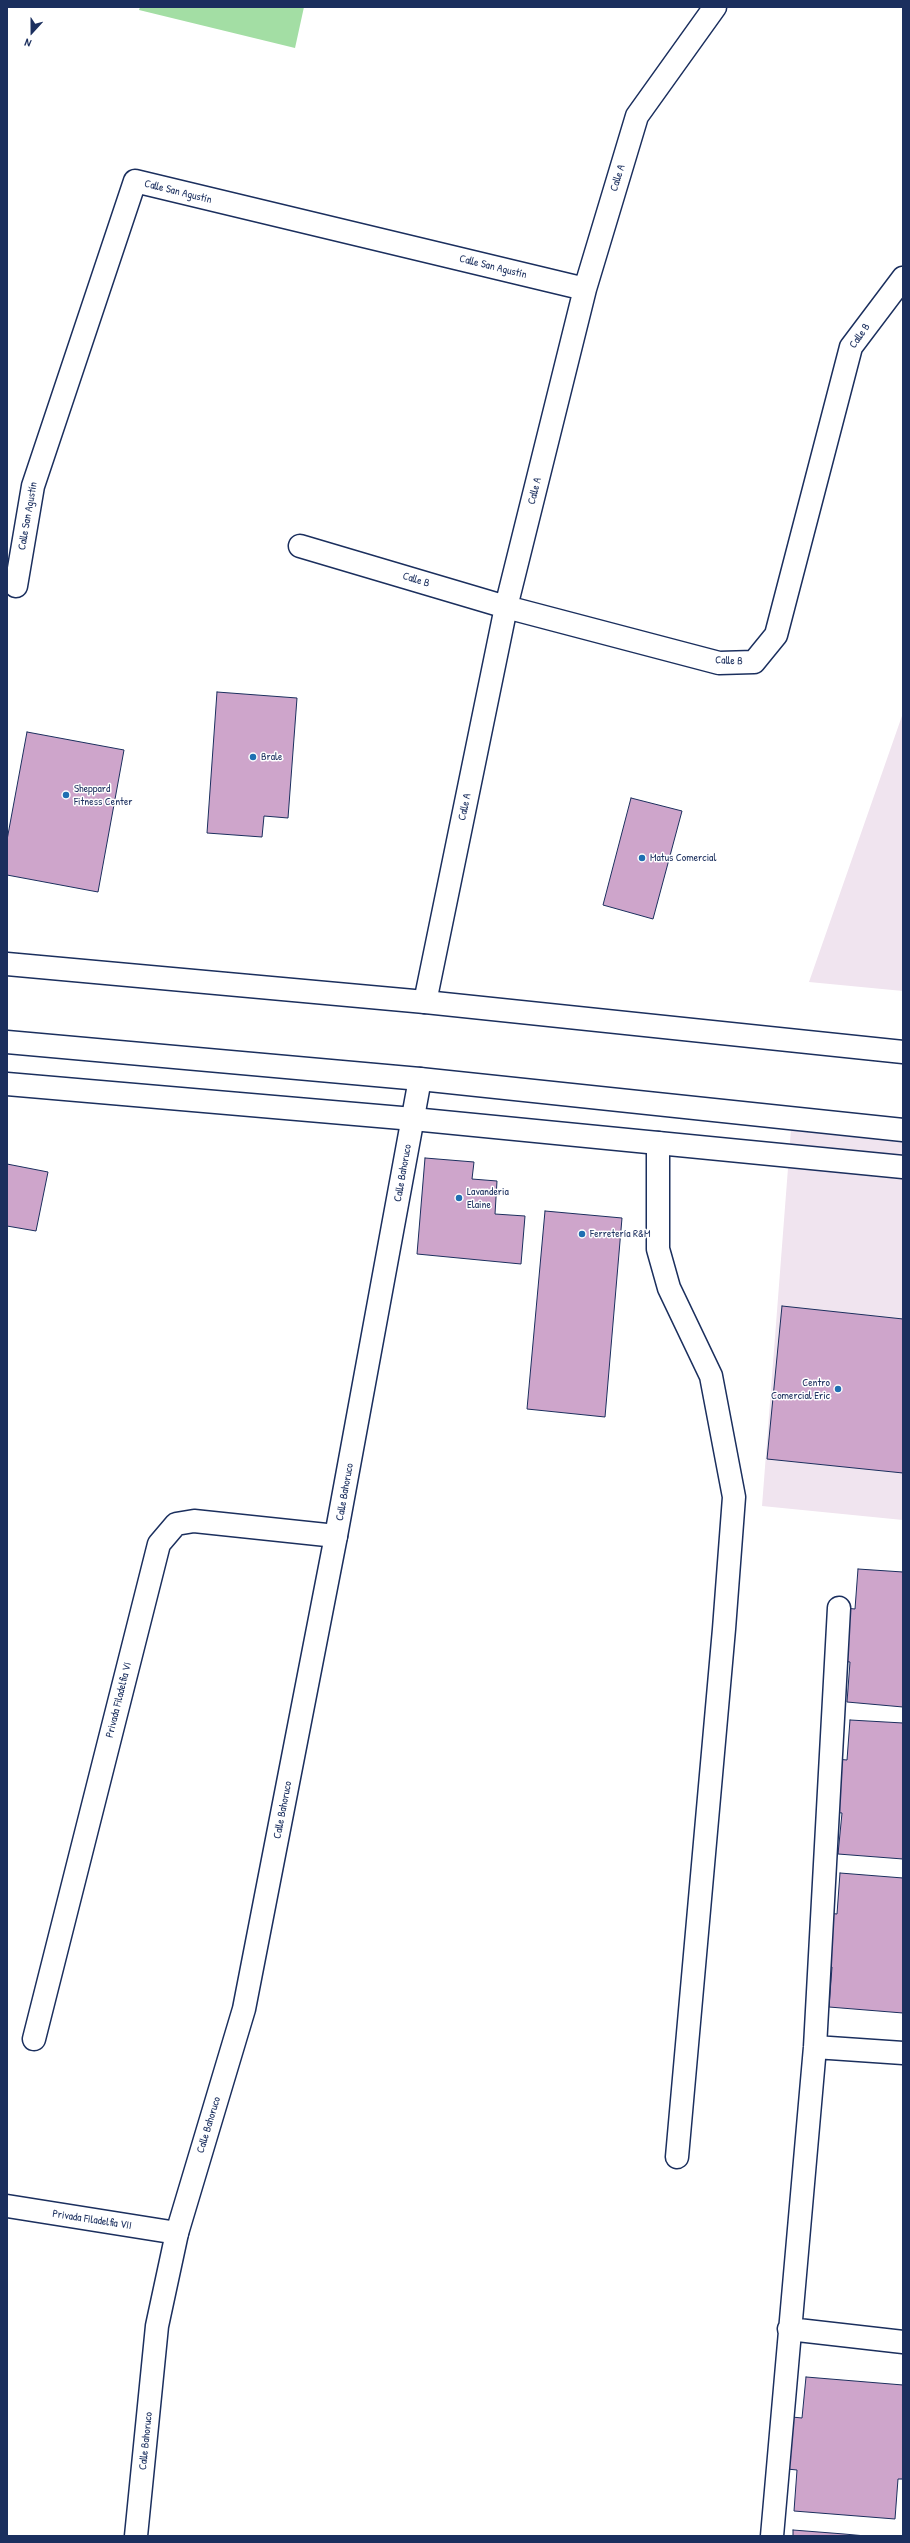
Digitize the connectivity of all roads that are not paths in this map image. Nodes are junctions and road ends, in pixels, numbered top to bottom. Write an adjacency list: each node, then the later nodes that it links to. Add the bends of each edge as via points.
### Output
1 (715, 7): 3 (street, Calle A, via 637,116)
2 (903, 278): 6 (street, Calle B, via 850,347 776,635 754,662 719,663)
3 (585, 289): 5 (street, Calle San Agustín, via 135,181 32,486); 6 (street, Calle A)
4 (300, 546): 6 (street, Calle B)
5 (16, 586)
6 (506, 607): 8 (street, Calle A)
7 (7, 964): 8 (street)
8 (425, 1002): 10 (street)
9 (7, 1042): 11 (street)
10 (903, 1052)
11 (420, 1079): 13 (street, Calle Bahoruco); 14 (street)
12 (7, 1084): 13 (street)
13 (413, 1119): 15 (street); 17 (street, Calle Bahoruco)
14 (903, 1130)
15 (658, 1143): 16 (street); 22 (street, via 658,1249 669,1288 711,1376 734,1497)
16 (903, 1167)
17 (336, 1536): 19 (street, Privada Filadelfia VI, via 194,1521 176,1524 159,1544); 24 (street, Calle Bahoruco, via 244,2009)
18 (839, 1608): 20 (street)
19 (34, 2039)
20 (815, 2047): 21 (street); 25 (street)
21 (903, 2053)
22 (677, 2157)
23 (7, 2206): 24 (street, Privada Filadelfia VII)
24 (177, 2233): 27 (street, Calle Bahoruco, via 158,2326)
25 (790, 2330): 26 (street); 28 (street)
26 (903, 2342)
27 (136, 2536)
28 (772, 2536)

